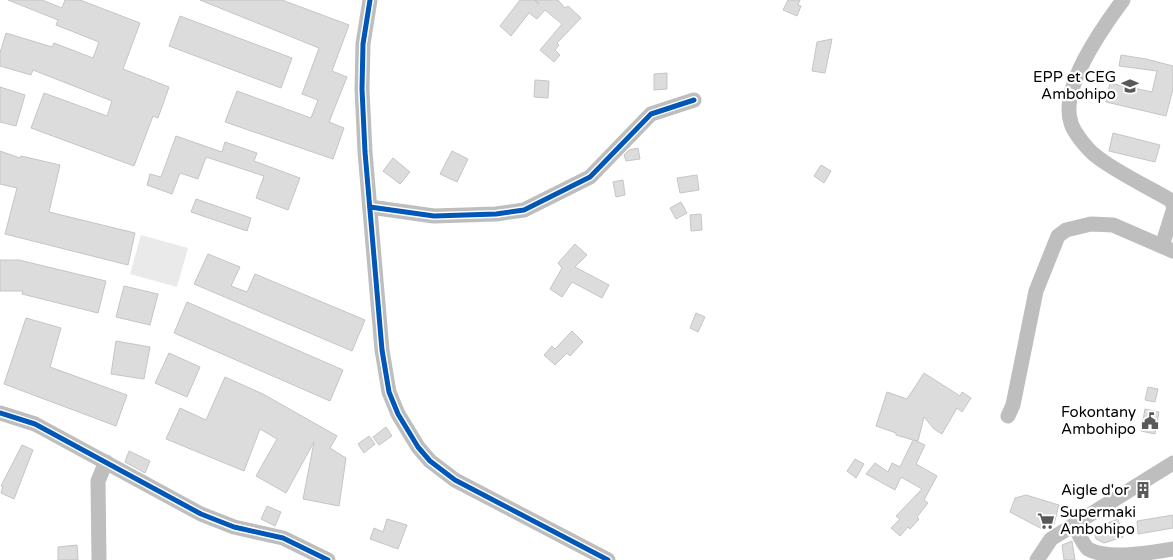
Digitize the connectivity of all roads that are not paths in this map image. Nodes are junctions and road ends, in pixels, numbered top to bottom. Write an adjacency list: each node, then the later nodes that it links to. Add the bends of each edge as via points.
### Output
1 (370, 0): 5 (street, via 363,44 362,89)
2 (1123, 0): 4 (street, via 1083,62 1069,101 1071,123 1096,156 1172,201)
3 (694, 100): 5 (street, via 651,114 590,177 524,210 434,216)
4 (1173, 206)
5 (370, 207): 16 (street, via 382,350 389,392 418,447 455,480)
6 (1173, 211): 7 (street)
7 (1168, 249): 9 (street, via 1113,225 1091,224 1066,230 1058,236 1036,291)
8 (0, 414): 10 (street, via 35,424)
9 (1008, 416)
10 (106, 462): 14 (street, via 98,481); 15 (street, via 201,514 234,528 283,538)
11 (1173, 463): 12 (street)
12 (1074, 525): 13 (street, via 1087,548 1098,556 1112,558); 17 (street, via 1051,538)
13 (1173, 549)
14 (100, 560)
15 (328, 560)
16 (608, 560)
17 (1037, 560)

